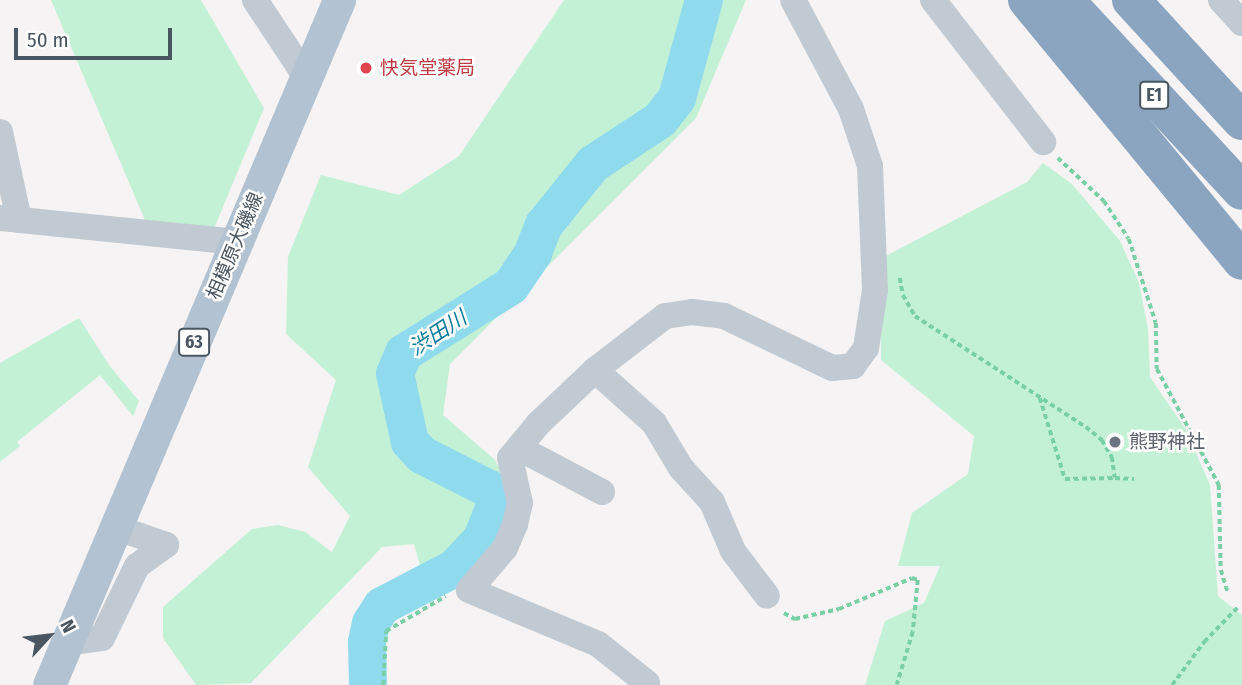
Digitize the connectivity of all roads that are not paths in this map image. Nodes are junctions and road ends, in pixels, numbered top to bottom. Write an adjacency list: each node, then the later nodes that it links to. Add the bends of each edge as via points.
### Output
1 (255, 0): 10 (street)
2 (339, 0): 10 (main road, 相模原大磯線 / 63)
3 (793, 0): 18 (street, via 851,109 870,166 874,290 866,348 853,366 832,368 724,316 678,312 664,316)
4 (933, 0): 12 (street)
5 (1027, 0): 17 (highway)
6 (1065, 0): 14 (highway, E1)
7 (1131, 0): 11 (highway, E1)
8 (1221, 0): 9 (street)
9 (1242, 23)
10 (306, 77): 16 (main road, 相模原大磯線 / 63)
11 (1242, 121)
12 (1037, 126)
13 (0, 132): 15 (street)
14 (1242, 191)
15 (9, 218): 16 (street)
16 (237, 242): 21 (main road, 相模原大磯線 / 63)
17 (1242, 261)
18 (596, 370): 19 (street); 22 (street, via 654,423 681,468 712,502 733,551)
19 (519, 448): 20 (street); 24 (street, via 510,458 520,503 515,523 505,548 469,590 598,644)
20 (601, 492)
21 (115, 527): 23 (main road, 相模原大磯線 / 63); 23 (street, via 166,545 137,566 102,638)
22 (767, 596)
23 (67, 643): 25 (main road, 相模原大磯線 / 63)
24 (647, 683)
25 (49, 685)

